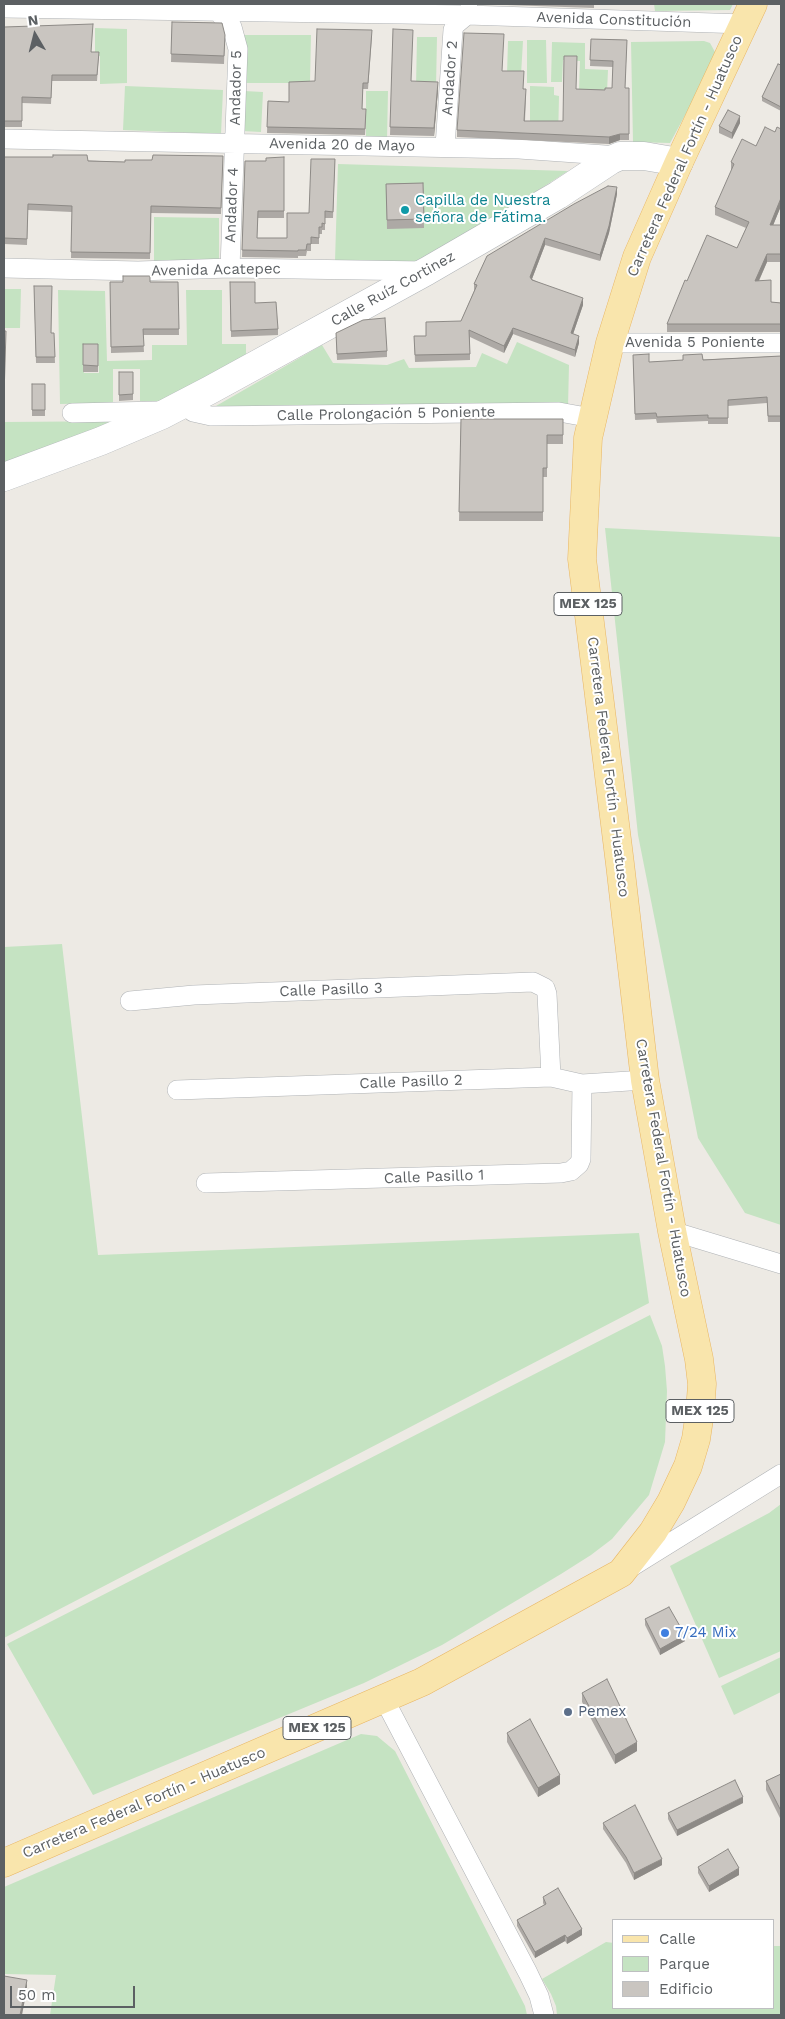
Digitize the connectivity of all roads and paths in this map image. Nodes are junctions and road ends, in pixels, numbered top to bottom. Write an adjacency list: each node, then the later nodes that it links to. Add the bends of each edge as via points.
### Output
1 (215, 7): 2 (street, Avenida Constitución); 3 (street, Avenida Constitución); 6 (street, Andador 5, via 232,27 238,49)
2 (4, 8)
3 (468, 9): 4 (street, Avenida Constitución); 7 (street, Andador 2, via 453,30)
4 (748, 14): 9 (main road, Carretera Federal Fortín - Huatusco / MEX 125)
5 (4, 138): 6 (street, Avenida 20 de Mayo)
6 (234, 143): 7 (street, Avenida 20 de Mayo); 11 (street, Andador 4)
7 (445, 147): 8 (street, Avenida 20 de Mayo)
8 (620, 156): 9 (street, Avenida 20 de Mayo); 12 (street, Calle Ruíz Cortinez)
9 (679, 162): 13 (main road, Carretera Federal Fortín - Huatusco / MEX 125, via 637,257)
10 (4, 268): 11 (street, Avenida Acatepec, via 138,271)
11 (230, 268): 12 (street, Avenida Acatepec)
12 (428, 271): 15 (street, Calle Ruíz Cortinez)
13 (610, 343): 14 (street, Avenida 5 Poniente); 17 (main road, Carretera Federal Fortín - Huatusco / MEX 125)
14 (781, 343)
15 (172, 410): 16 (street, Calle Prolongación 5 Poniente); 17 (street, Calle Prolongación 5 Poniente, via 211,416 559,412); 18 (street, Calle Ruíz Cortinez, via 102,441)
16 (72, 413)
17 (592, 418): 21 (main road, Carretera Federal Fortín - Huatusco / MEX 125, via 588,438 582,559)
18 (4, 477)
19 (130, 1001): 20 (street, Calle Pasillo 3, via 194,995 532,982 545,988 548,994)
20 (551, 1076): 22 (street, Calle Pasillo 2); 23 (street, Calle Pasillo 2)
21 (645, 1080): 22 (street, Calle Pasillo 2); 25 (main road, Carretera Federal Fortín - Huatusco / MEX 125)
22 (582, 1084): 24 (street, Calle Pasillo 1, via 580,1164 561,1174)
23 (177, 1090)
24 (206, 1183)
25 (672, 1231): 26 (street); 28 (main road, Carretera Federal Fortín - Huatusco / MEX 125, via 702,1384 696,1439 688,1466 671,1502 653,1532)
26 (781, 1264)
27 (781, 1474): 28 (street)
28 (621, 1573): 29 (main road, Carretera Federal Fortín - Huatusco / MEX 125, via 422,1682)
29 (384, 1699): 30 (main road, Carretera Federal Fortín - Huatusco / MEX 125); 31 (street, via 528,1973)
30 (4, 1863)
31 (544, 2015)

